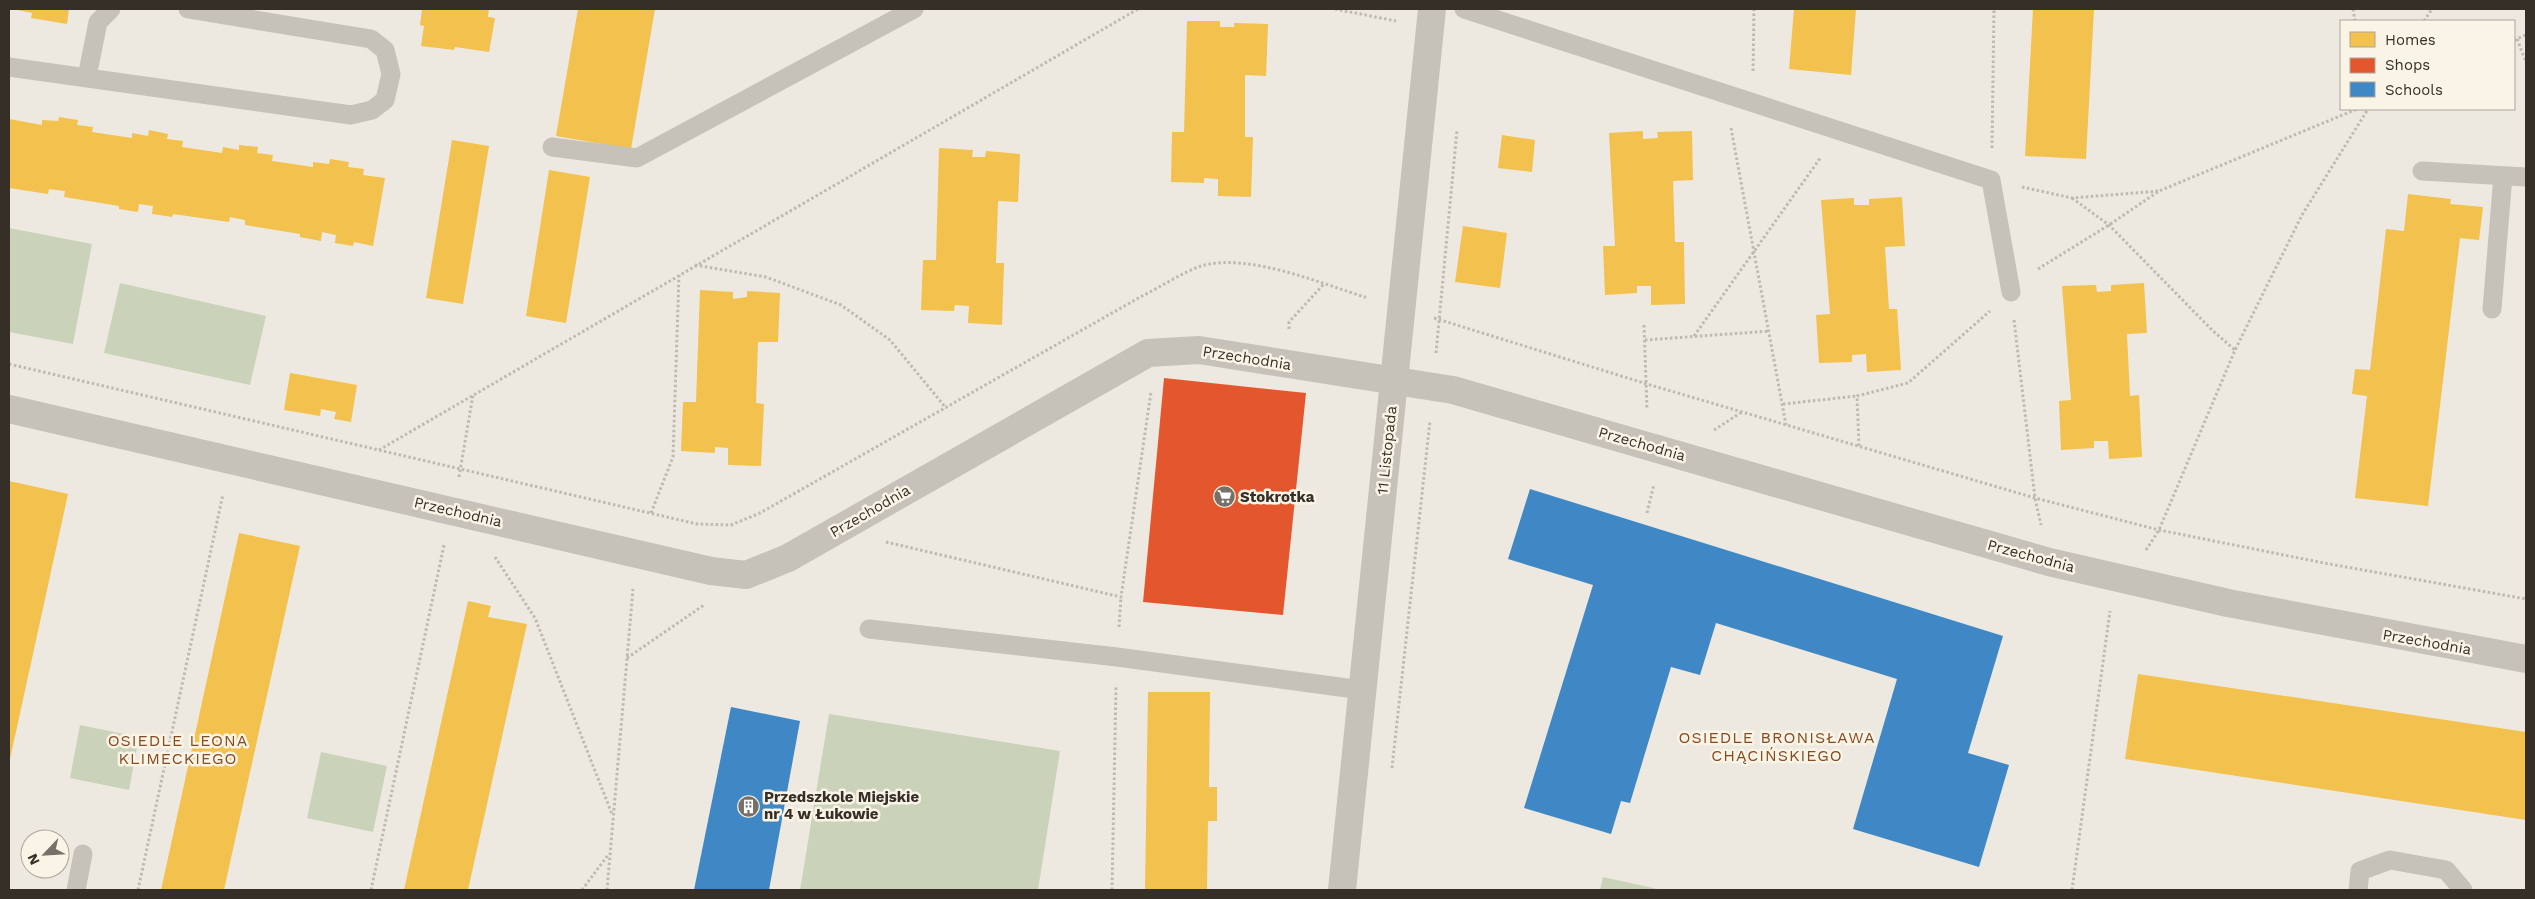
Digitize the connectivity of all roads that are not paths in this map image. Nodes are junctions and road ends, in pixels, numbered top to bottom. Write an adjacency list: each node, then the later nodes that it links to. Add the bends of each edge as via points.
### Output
1 (111, 9): 7 (lane, via 98,22)
2 (188, 9): 7 (lane, via 372,39 385,50 391,74 385,100 372,110 351,115)
3 (914, 9): 8 (lane, via 637,158)
4 (1432, 9): 14 (street, 11 Listopada)
5 (1464, 9): 12 (lane, via 1991,180)
6 (9, 67): 7 (lane)
7 (87, 78)
8 (552, 147)
9 (2422, 170): 10 (lane)
10 (2503, 176): 11 (lane); 13 (lane)
11 (2526, 177)
12 (2011, 292)
13 (2492, 310)
14 (1394, 381): 15 (street, Przechodnia, via 1199,350 1148,353 788,558 746,576 711,571); 17 (street, Przechodnia, via 1454,390 2049,562 2247,607); 18 (street, 11 Listopada)
15 (9, 409)
16 (869, 629): 18 (lane, via 1117,657)
17 (2526, 659)
18 (1362, 690): 21 (street, 11 Listopada)
19 (83, 854): 20 (lane)
20 (76, 890)
21 (1342, 890)
22 (2358, 890): 23 (lane, via 2360,871 2390,860 2446,870)
23 (2463, 890)

